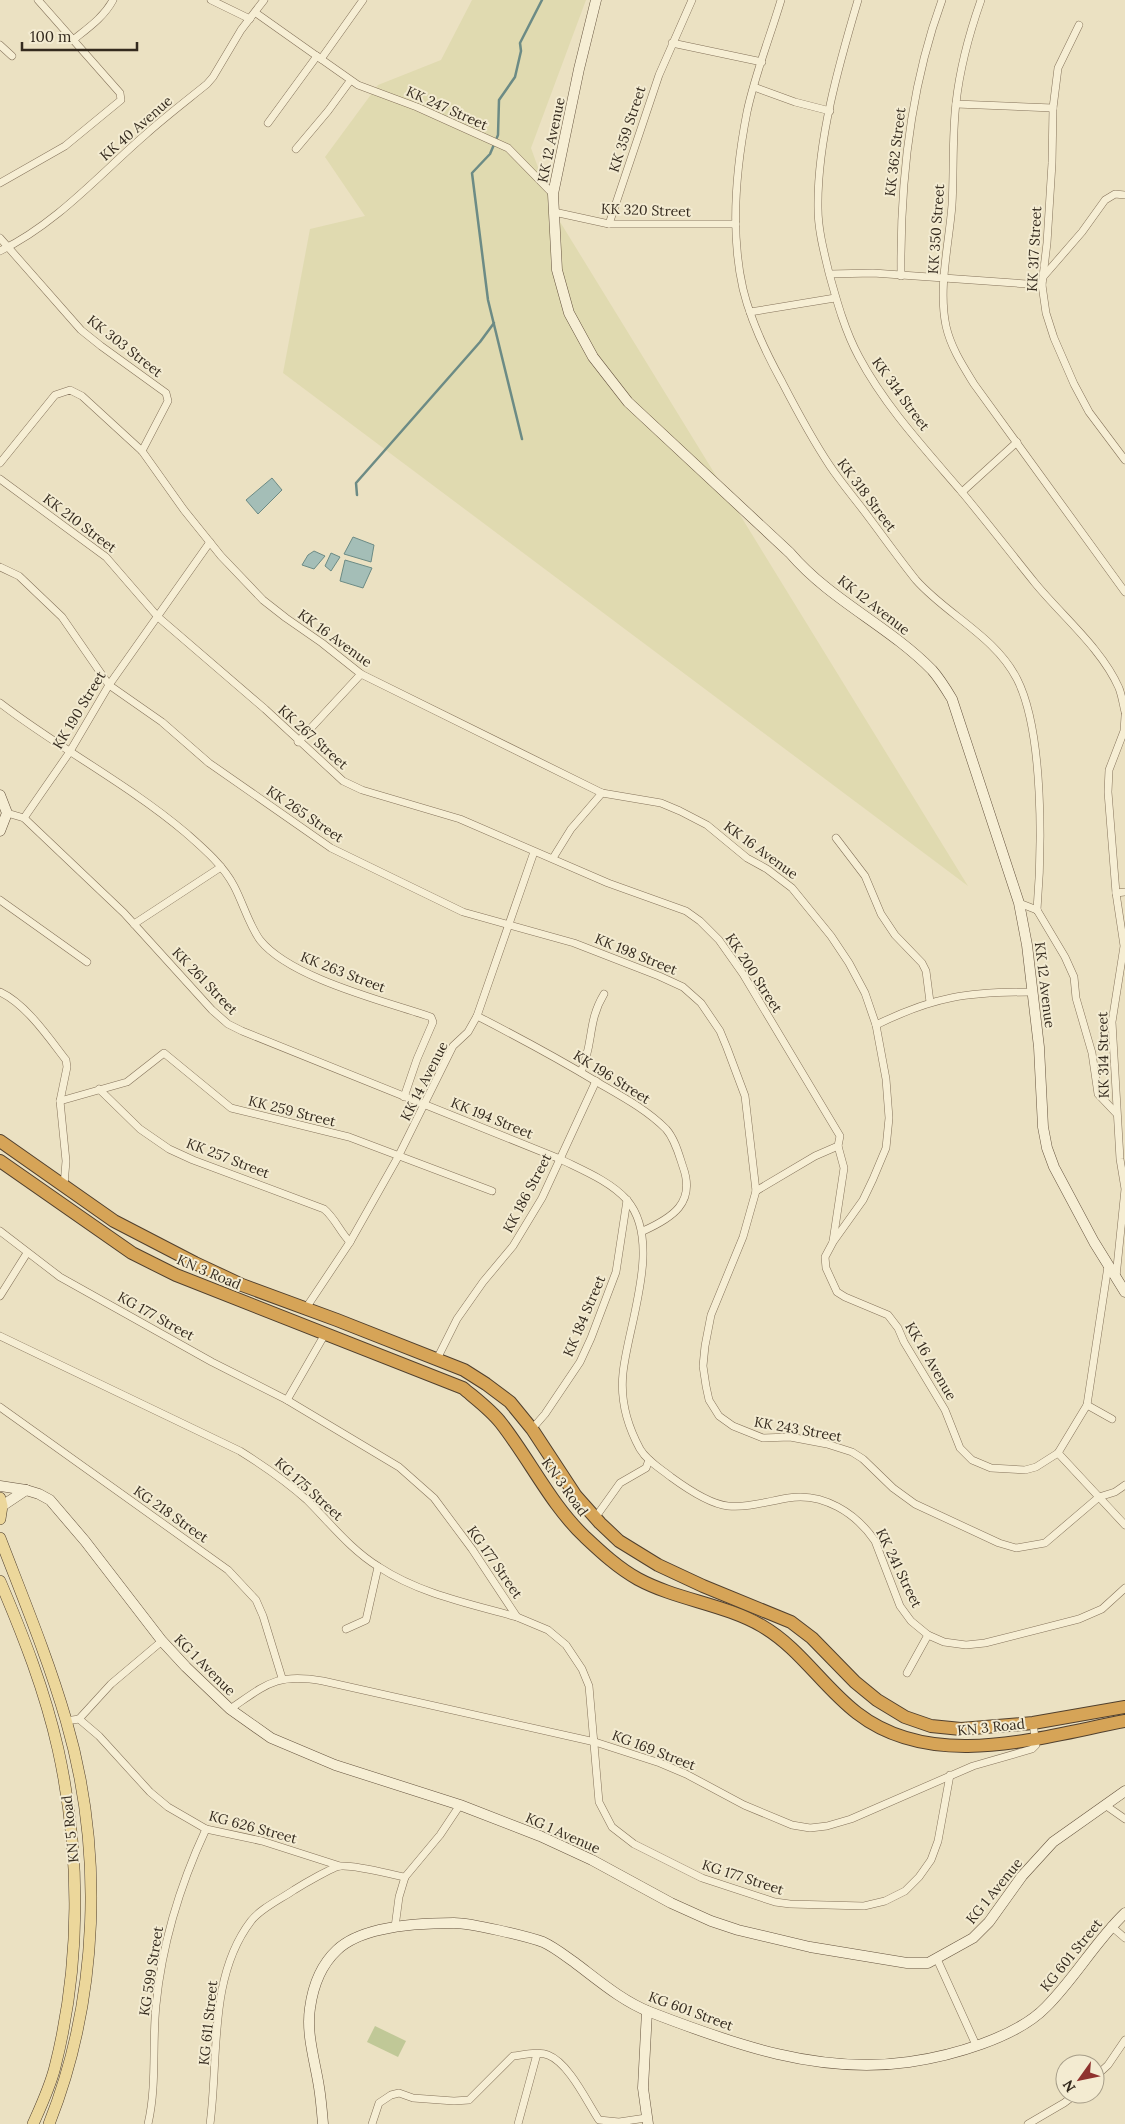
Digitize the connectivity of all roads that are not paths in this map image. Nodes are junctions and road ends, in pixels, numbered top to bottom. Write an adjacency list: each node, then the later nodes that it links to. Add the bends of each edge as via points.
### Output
1 (38, 0): 16 (street)
2 (113, 0): 16 (street, via 96,21)
3 (210, 0): 12 (street)
4 (264, 0): 13 (street, KK 40 Avenue)
5 (363, 0): 20 (street)
6 (596, 0): 30 (main road, KK 12 Avenue)
7 (692, 0): 17 (street, KK 359 Street)
8 (782, 0): 21 (street, KK 318 Street)
9 (858, 0): 26 (street, KK 314 Street)
10 (942, 0): 38 (street, KK 362 Street, via 916,91 901,207)
11 (981, 0): 24 (street, KK 350 Street, via 963,58)
12 (224, 3): 14 (street)
13 (256, 13): 14 (street, KK 40 Avenue); 20 (street, KK 247 Street)
14 (250, 19): 36 (street, KK 40 Avenue, via 207,84 145,134 49,220)
15 (1080, 25): 25 (street, KK 317 Street, via 1058,68)
16 (73, 40): 29 (street, via 120,93 121,100 65,146)
17 (672, 43): 21 (street); 33 (street, KK 359 Street, via 647,107)
18 (0, 45): 19 (street)
19 (12, 56)
20 (318, 57): 22 (street, KK 247 Street); 27 (street)
21 (762, 62): 23 (street, KK 318 Street)
22 (350, 81): 28 (street); 30 (street, KK 247 Street, via 508,148)
23 (754, 87): 26 (street); 34 (street, KK 318 Street, via 741,153)
24 (956, 104): 25 (street); 40 (street, KK 350 Street)
25 (1053, 108): 39 (street, KK 317 Street, via 1052,172)
26 (830, 111): 37 (street, KK 314 Street, via 818,179 818,210 822,246)
27 (268, 123)
28 (296, 149)
29 (0, 183)
30 (553, 194): 32 (main road, KK 12 Avenue)
31 (1125, 195): 39 (street, via 1115,194 1105,200)
32 (554, 212): 33 (street, KK 320 Street); 72 (main road, KK 12 Avenue, via 557,270 570,313 593,357 628,402 806,571 894,636 940,681 952,699)
33 (609, 224): 34 (street, KK 320 Street)
34 (736, 224): 43 (street, KK 318 Street, via 742,280)
35 (0, 238): 36 (street, KK 303 Street)
36 (4, 249): 45 (street, KK 303 Street, via 81,330 166,394 168,401)
37 (830, 274): 38 (street); 42 (street, KK 314 Street)
38 (901, 276): 40 (street)
39 (1043, 277): 41 (street, KK 317 Street)
40 (945, 278): 41 (street); 44 (street, KK 350 Street, via 946,327 958,358 995,416)
41 (1042, 285): 46 (street, KK 317 Street, via 1054,338 1074,384 1089,412)
42 (835, 298): 43 (street); 49 (street, KK 314 Street, via 869,375)
43 (750, 312): 73 (street, KK 318 Street, via 774,368 830,467 915,578 944,607 994,647 1018,682 1030,722 1036,760 1039,810)
44 (1017, 442): 49 (street); 52 (street, KK 350 Street)
45 (142, 450): 47 (street, KK 16 Avenue, via 82,396 70,390 56,394); 50 (street, KK 16 Avenue)
46 (1125, 460)
47 (0, 463)
48 (0, 480): 53 (street, KK 210 Street, via 106,557)
49 (962, 492): 57 (street, KK 314 Street, via 1048,599 1101,658 1120,691)
50 (210, 542): 53 (street, KK 190 Street); 54 (street, KK 16 Avenue, via 263,600)
51 (0, 568): 55 (street, via 19,576 62,617)
52 (1125, 592)
53 (158, 616): 55 (street, KK 190 Street); 58 (street, KK 267 Street)
54 (362, 674): 58 (street); 60 (street, KK 16 Avenue)
55 (109, 685): 59 (street, KK 190 Street); 75 (street, KK 265 Street, via 162,722 209,763 331,848 463,912)
56 (0, 703): 59 (street, KK 263 Street)
57 (1125, 714): 70 (street, KK 314 Street, via 1124,730 1110,770 1108,792)
58 (298, 742): 66 (street, KK 267 Street, via 343,781 362,790 460,820)
59 (69, 753): 63 (street, KK 190 Street); 68 (street, KK 263 Street, via 119,784 186,833)
60 (602, 793): 67 (street); 82 (street, KK 16 Avenue, via 680,810 792,888 831,936 848,963 865,993)
61 (0, 795): 62 (main road)
62 (6, 816): 63 (street, KK 261 Street); 64 (main road)
63 (24, 818): 74 (street, KK 261 Street)
64 (0, 831)
65 (836, 838): 80 (street, via 866,876 881,914 895,935 922,964)
66 (534, 852): 67 (street, KK 200 Street); 75 (street, KK 14 Avenue)
67 (553, 858): 91 (street, KK 200 Street, via 686,911 719,940 743,974 840,1136)
68 (221, 867): 74 (street); 86 (street, KK 263 Street, via 259,939 274,955 326,981 433,1019)
69 (1125, 892): 70 (street)
70 (1116, 893): 89 (street, KK 314 Street, via 1124,946 1112,1022)
71 (0, 900): 76 (street)
72 (1019, 903): 73 (street); 78 (main road, KK 12 Avenue)
73 (1037, 910): 89 (street, via 1074,977 1098,1094)
74 (134, 924): 86 (street, KK 261 Street, via 228,1024)
75 (508, 926): 81 (street, KK 14 Avenue); 98 (street, KK 198 Street, via 574,943 659,976 683,987 701,1003 728,1048 744,1096)
76 (87, 962)
77 (0, 992): 87 (street, via 30,1016 66,1060)
78 (1032, 992): 80 (street, via 985,992); 107 (main road, KK 12 Avenue, via 1040,1047 1043,1127 1047,1148 1054,1167)
79 (604, 994): 83 (street, via 593,1015 590,1049)
80 (930, 1002): 82 (street)
81 (477, 1016): 83 (street, KK 196 Street); 88 (street, KK 14 Avenue, via 468,1032 453,1046)
82 (876, 1025): 104 (street, KK 16 Avenue, via 889,1118 886,1148 863,1200)
83 (581, 1072): 84 (street, KK 196 Street)
84 (596, 1081): 93 (street, KK 186 Street); 101 (street, KK 196 Street, via 640,1107 667,1130 686,1174 687,1194 680,1208)
85 (99, 1089): 87 (street, KK 259 Street); 92 (street, KK 259 Street, via 126,1082 164,1053 232,1108 349,1138); 103 (street, KK 257 Street, via 134,1124 169,1149 324,1209)
86 (404, 1097): 88 (street, KK 261 Street)
87 (60, 1101): 96 (street, via 66,1161)
88 (425, 1105): 92 (street, KK 14 Avenue); 93 (street, KK 194 Street)
89 (1116, 1113): 94 (street, KK 314 Street)
90 (0, 1141): 96 (highway, KN 3 Road)
91 (838, 1146): 98 (street); 104 (street, KK 200 Street, via 844,1168)
92 (398, 1157): 97 (street); 103 (street, KK 14 Avenue)
93 (560, 1159): 99 (street, KK 194 Street, via 610,1186); 114 (street, KK 186 Street, via 542,1198 513,1246 457,1319)
94 (1122, 1159): 108 (street, KK 314 Street, via 1125,1189)
95 (0, 1161): 106 (highway, KN 3 Road)
96 (64, 1185): 102 (highway, KN 3 Road)
97 (492, 1191)
98 (756, 1191): 125 (street, KK 243 Street, via 744,1237 711,1315 705,1346 702,1366 709,1400 718,1416 763,1438 790,1437 852,1452 915,1504 999,1544 1016,1548 1046,1543)
99 (627, 1200): 101 (street); 119 (street, KK 184 Street, via 616,1272 591,1338 580,1362)
100 (0, 1231): 105 (street, KG 177 Street)
101 (643, 1231): 121 (street, KK 241 Street, via 644,1254 623,1374 623,1400 634,1437)
102 (138, 1234): 106 (highway); 111 (highway, KN 3 Road, via 242,1285)
103 (350, 1242): 111 (street, KK 14 Avenue)
104 (833, 1242): 120 (street, KK 16 Avenue, via 825,1257 826,1268 837,1292 888,1314 945,1410 966,1455 991,1468 1025,1470 1036,1467)
105 (27, 1253): 110 (street); 115 (street, KG 177 Street, via 60,1277)
106 (132, 1253): 112 (highway, KN 3 Road, via 176,1275)
107 (1108, 1266): 108 (main road, KK 12 Avenue); 116 (street, KK 16 Avenue)
108 (1116, 1277): 109 (main road, KK 12 Avenue)
109 (1125, 1292)
110 (0, 1296)
111 (306, 1308): 114 (highway, KN 3 Road)
112 (325, 1334): 115 (street); 146 (highway, KN 3 Road, via 463,1388 500,1421 563,1512 616,1564 639,1579 762,1626 785,1643 857,1713 882,1728 916,1741 957,1747)
113 (0, 1336): 131 (street, KG 175 Street, via 240,1451 274,1472)
114 (437, 1359): 119 (highway, KN 3 Road, via 486,1384 510,1402)
115 (287, 1400): 134 (street, KG 177 Street, via 399,1467 418,1482 434,1498)
116 (1087, 1405): 118 (street); 120 (street, KK 16 Avenue)
117 (0, 1407): 139 (street, KG 218 Street, via 228,1570 256,1600)
118 (1112, 1419)
119 (532, 1428): 127 (highway, KN 3 Road, via 576,1496)
120 (1058, 1452): 125 (street)
121 (649, 1460): 127 (street, via 646,1468 620,1483); 136 (street, KK 241 Street, via 715,1503 728,1506 800,1496 848,1511 875,1541 900,1606 911,1621)
122 (1125, 1485): 125 (street, KK 243 Street, via 1116,1492)
123 (0, 1486): 124 (main road, KG 1 Avenue)
124 (26, 1490): 126 (main road); 137 (main road, KG 1 Avenue, via 50,1500)
125 (1099, 1497): 129 (street)
126 (1, 1502): 128 (main road)
127 (595, 1518): 145 (highway, KN 3 Road, via 619,1541 658,1565 791,1622 812,1638 855,1682 905,1717 931,1726 962,1729)
128 (0, 1519)
129 (1125, 1525)
130 (0, 1538): 144 (main road, KN 5 Road)
131 (378, 1567): 134 (street, KG 175 Street, via 432,1593); 135 (street, via 366,1620)
132 (0, 1581): 166 (main road, KN 5 Road, via 50,1717 62,1775 73,1858 72,1966 54,2069)
133 (1125, 1588): 136 (street, KK 241 Street, via 1110,1603 1090,1615 985,1642 966,1645 944,1642)
134 (517, 1617): 147 (street, KG 177 Street, via 548,1630 566,1645 582,1669 589,1686)
135 (346, 1629)
136 (928, 1635): 138 (street)
137 (162, 1641): 141 (main road, KG 1 Avenue); 142 (street, via 111,1684)
138 (907, 1673)
139 (282, 1678): 141 (street, KG 169 Street, via 262,1687); 147 (street, KG 169 Street, via 322,1681)
140 (1125, 1707): 145 (highway, KN 3 Road)
141 (230, 1709): 150 (main road, KG 1 Avenue, via 271,1738 295,1749)
142 (79, 1719): 144 (street); 153 (street, KG 626 Street, via 150,1792 168,1807)
143 (1125, 1720): 146 (highway, KN 3 Road)
144 (66, 1721): 168 (main road, KN 5 Road, via 85,1815 90,1920 80,2021 65,2084)
145 (1034, 1723): 146 (street)
146 (1035, 1737): 148 (street, KG 169 Street, via 1036,1745 1032,1749)
147 (595, 1742): 148 (street, KG 169 Street, via 686,1774 744,1806 792,1825 810,1828 851,1819); 148 (street, KG 177 Street, via 599,1802 612,1827 634,1844 702,1878 790,1904 864,1906 885,1901 904,1891 919,1877 938,1841)
148 (950, 1775)
149 (1125, 1791): 151 (main road, KG 1 Avenue)
150 (460, 1805): 155 (street); 160 (main road, KG 1 Avenue, via 540,1836 711,1921 738,1930 810,1947 907,1963 928,1963)
151 (1105, 1805): 152 (street); 160 (main road, KG 1 Avenue, via 1054,1842 1022,1876 989,1922 973,1938)
152 (1125, 1819)
153 (206, 1829): 154 (street, KG 626 Street, via 262,1841); 174 (street, KG 599 Street, via 189,1869 167,1940 156,2006 153,2090)
154 (340, 1866): 155 (street); 175 (street, KG 611 Street, via 269,1907 252,1920 240,1938 225,1978)
155 (405, 1877): 158 (street)
156 (1125, 1913): 157 (main road, KG 601 Street)
157 (1111, 1926): 159 (street); 163 (main road, KG 601 Street, via 1044,2010 1006,2034)
158 (394, 1927): 161 (main road, KG 601 Street, via 456,1923 541,1942 555,1948 618,1995); 176 (main road, KG 601 Street, via 358,1937 338,1948 317,1982 310,2023)
159 (1125, 1938)
160 (937, 1958): 163 (street)
161 (647, 2011): 163 (main road, KG 601 Street, via 769,2053 830,2064 911,2062); 169 (main road, via 643,2078)
162 (1125, 2040): 165 (street)
163 (976, 2045)
164 (537, 2054): 170 (street, via 547,2054 562,2064); 177 (street, via 513,2056 469,2100 413,2098 399,2093 387,2097 380,2103); 178 (street)
165 (1105, 2068)
166 (42, 2103): 168 (main road); 172 (main road, KN 5 Road)
167 (1061, 2104): 171 (street)
168 (55, 2108): 173 (main road, KN 5 Road)
169 (647, 2121): 170 (street)
170 (599, 2122)
171 (1032, 2123)
172 (33, 2124)
173 (49, 2124)
174 (148, 2124)
175 (210, 2124)
176 (324, 2124)
177 (372, 2124)
178 (518, 2124)

